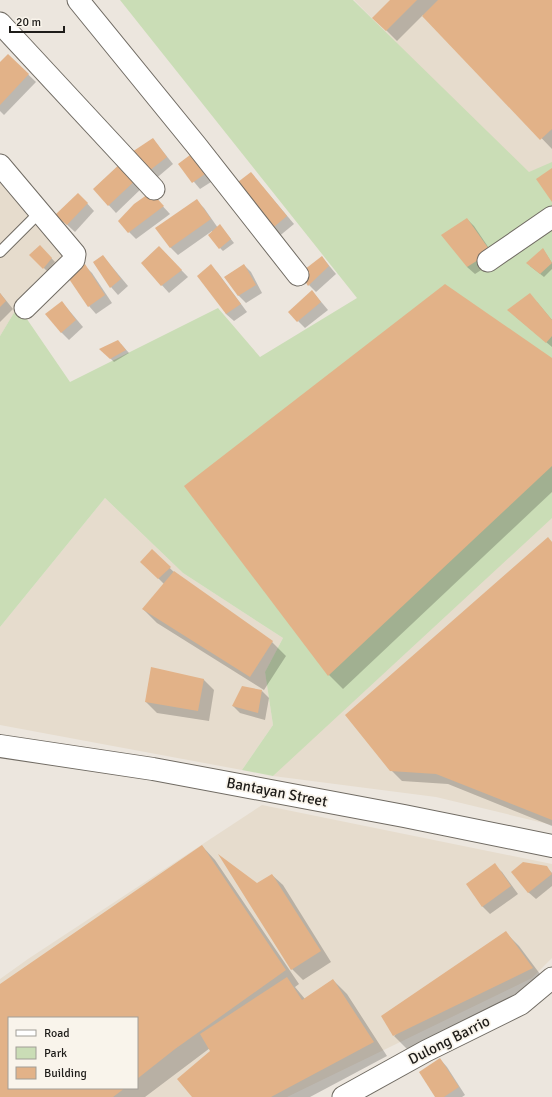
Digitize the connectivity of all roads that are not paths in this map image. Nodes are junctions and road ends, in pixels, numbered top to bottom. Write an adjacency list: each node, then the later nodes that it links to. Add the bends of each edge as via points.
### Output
1 (78, 0): 9 (street)
2 (0, 23): 4 (street)
3 (0, 165): 5 (street)
4 (154, 189)
5 (40, 212): 7 (lane); 10 (street, via 75,254 74,260)
6 (552, 217): 8 (street)
7 (0, 252)
8 (488, 261)
9 (298, 275)
10 (25, 308)
11 (0, 746): 12 (main road, Bantayan Street, via 153,769)
12 (552, 846)
13 (552, 978): 14 (street, Dulong Barrio, via 521,1004 426,1051)
14 (352, 1095)

